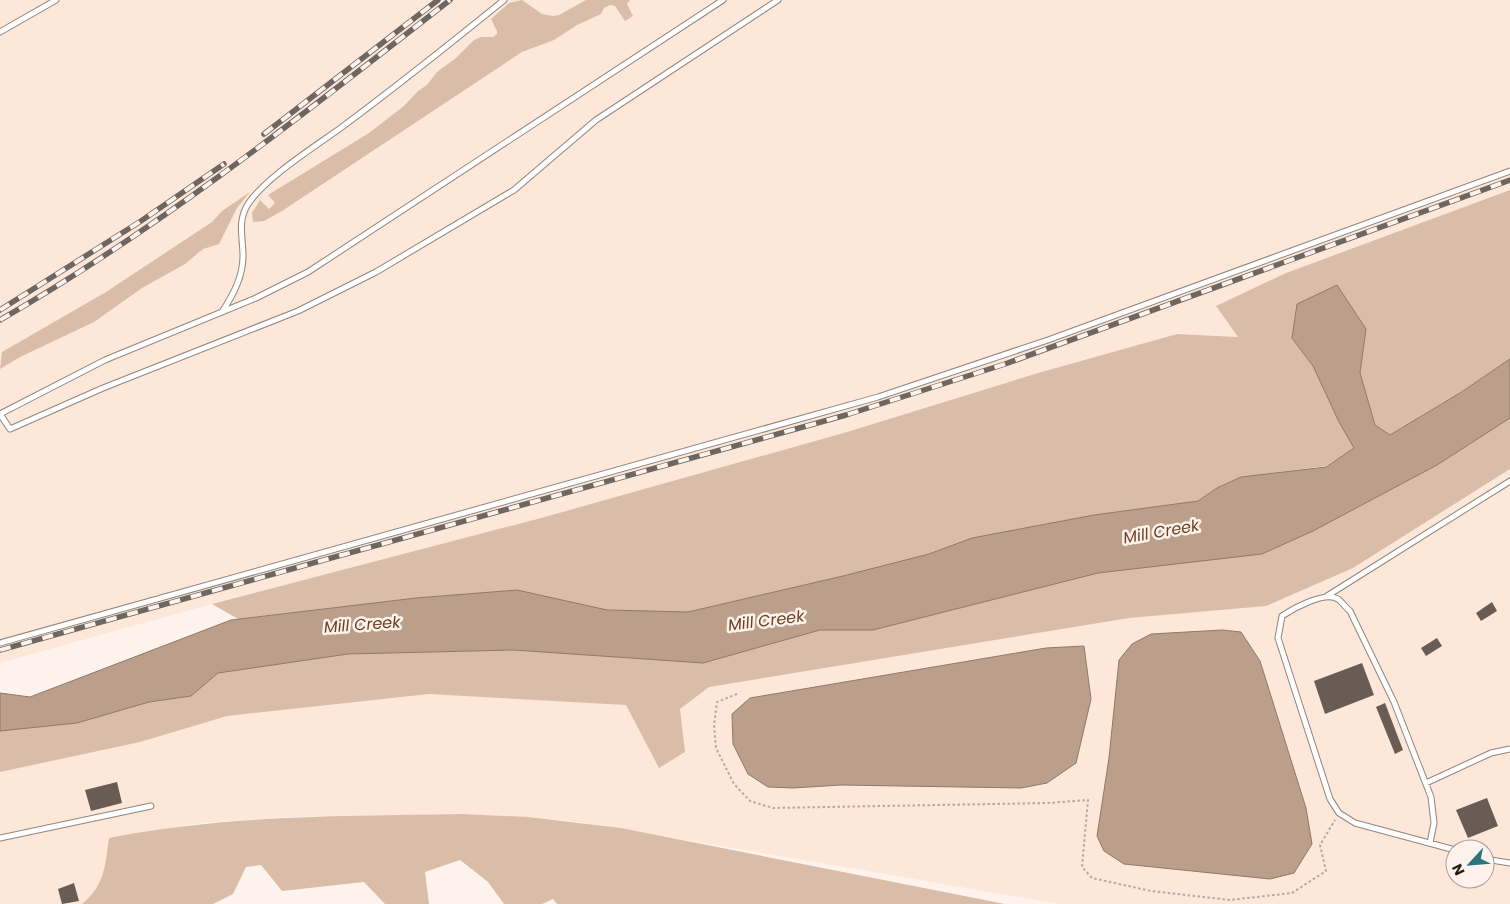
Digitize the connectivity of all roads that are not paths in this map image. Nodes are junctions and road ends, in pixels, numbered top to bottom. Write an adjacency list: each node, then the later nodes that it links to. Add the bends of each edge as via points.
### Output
1 (56, 0): 5 (lane)
2 (504, 0): 7 (lane, via 255,197 241,224 243,255 240,276)
3 (723, 0): 7 (lane, via 326,262 274,290)
4 (778, 0): 8 (lane, via 596,120 514,190 354,284 298,311 10,429)
5 (0, 32)
6 (1510, 170): 11 (lane, via 1048,340 878,397)
7 (222, 312): 8 (lane, via 105,360)
8 (0, 414)
9 (1510, 481): 10 (lane)
10 (1327, 596): 13 (lane, via 1338,599 1350,611 1394,702); 16 (lane, via 1294,607 1282,616 1278,638 1324,788 1339,813 1355,822)
11 (0, 642)
12 (1510, 749): 13 (lane, via 1491,752)
13 (1426, 783): 16 (lane, via 1434,823)
14 (151, 806): 15 (lane)
15 (0, 838)
16 (1430, 843): 17 (lane)
17 (1445, 847)
18 (1495, 861): 19 (lane)
19 (1510, 863)

